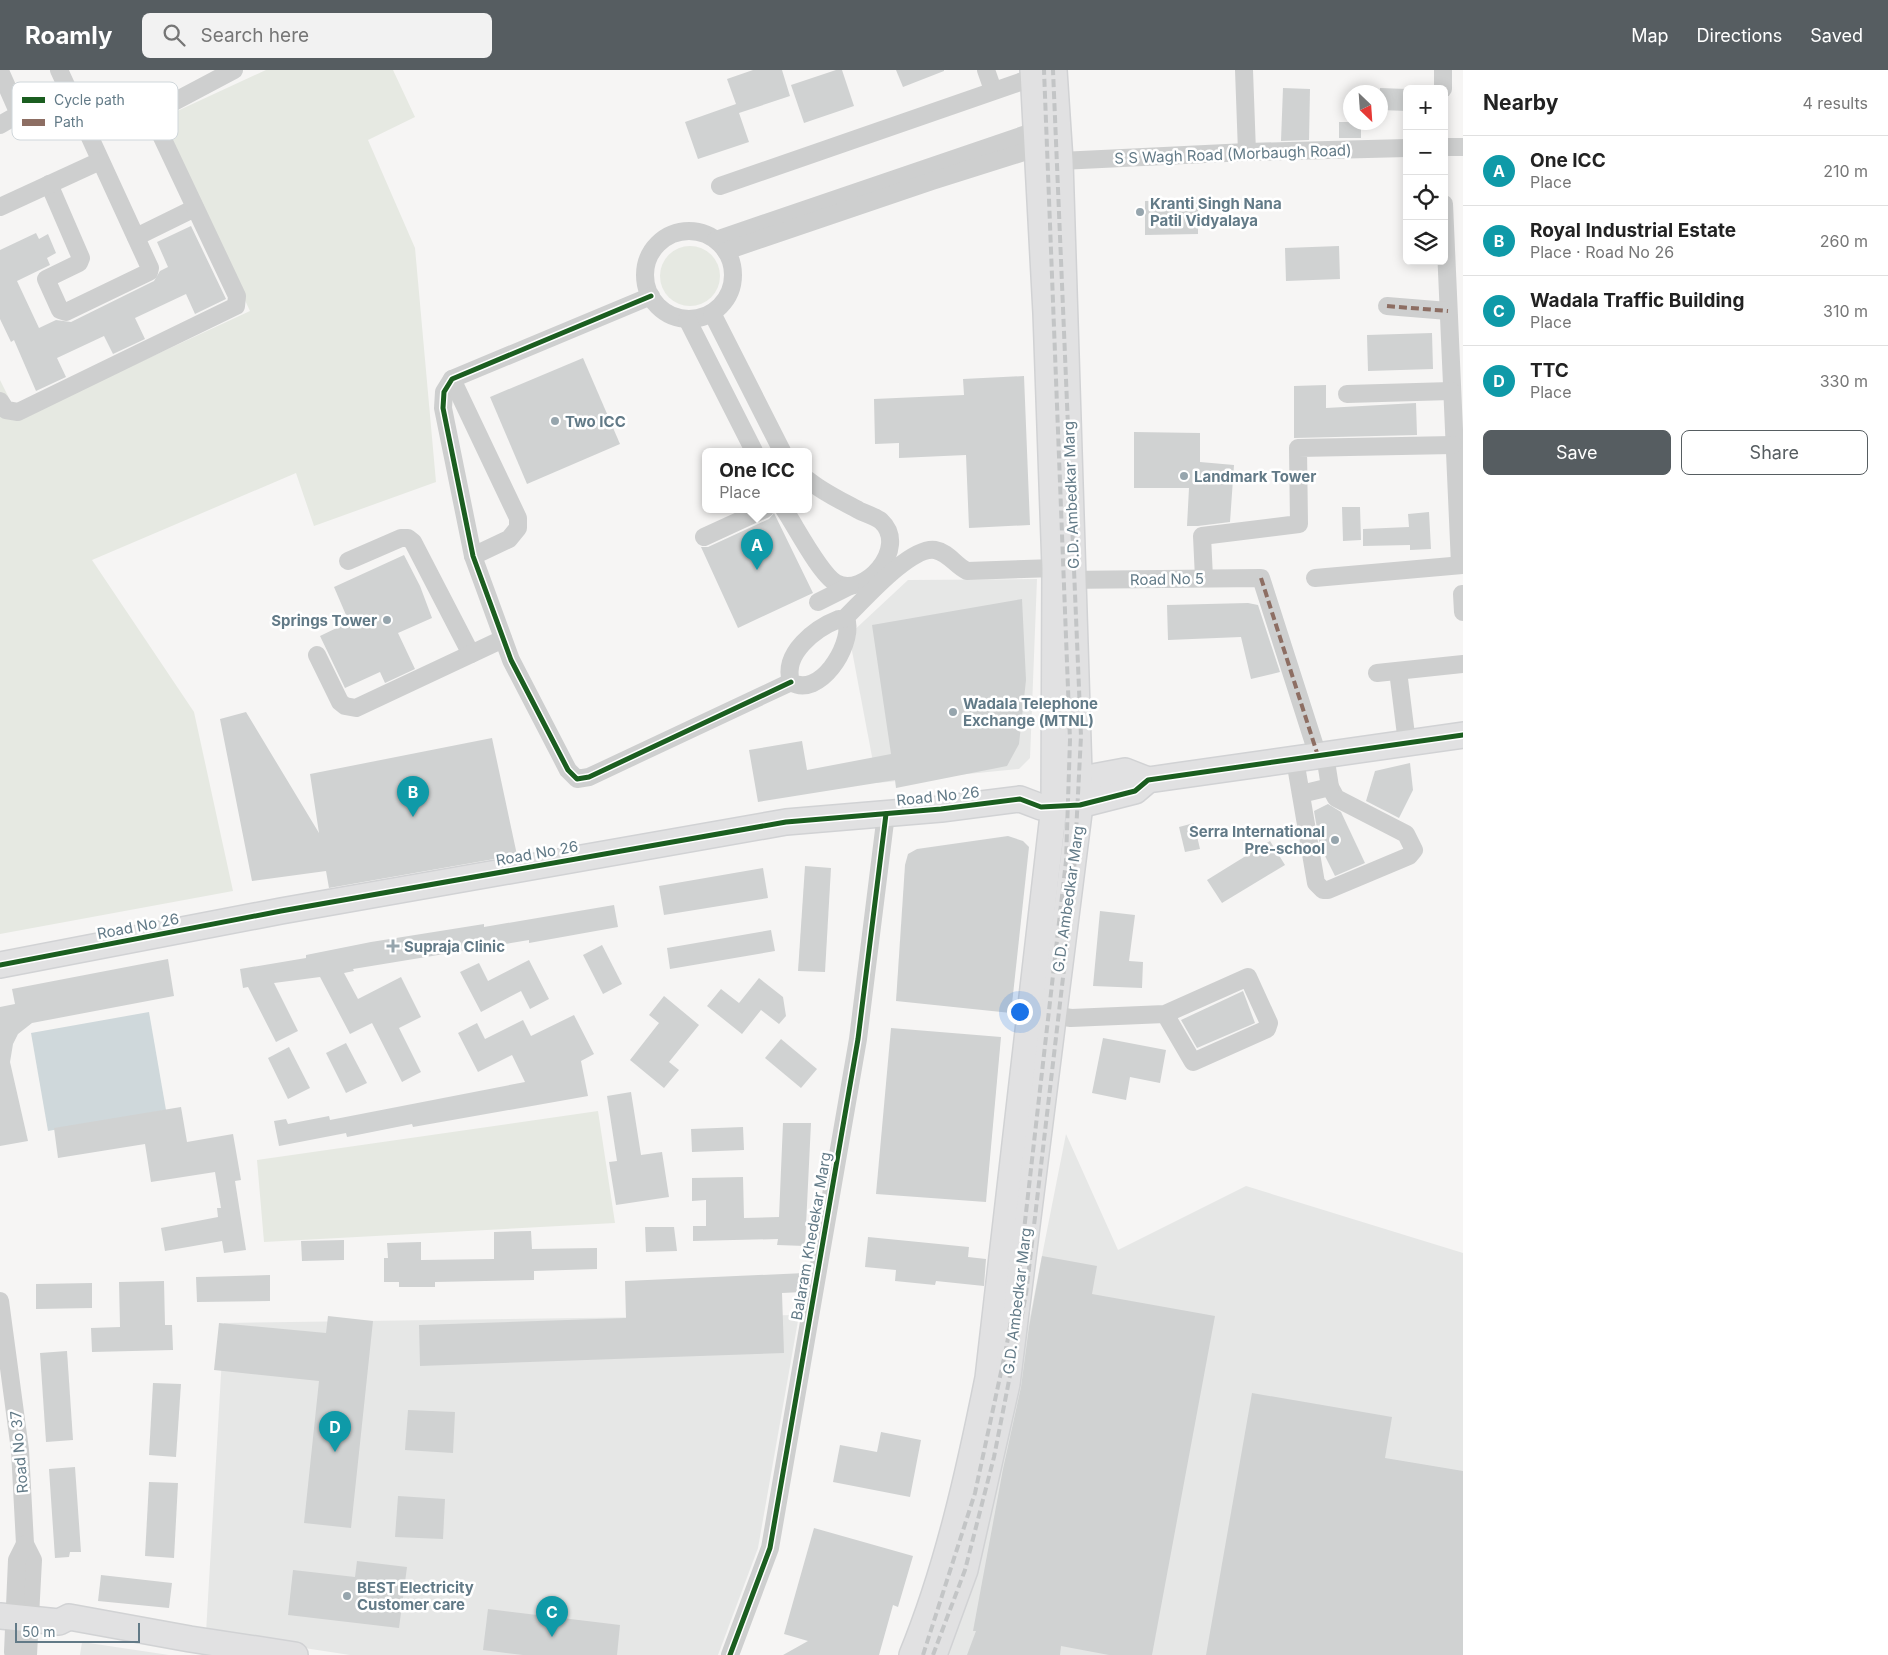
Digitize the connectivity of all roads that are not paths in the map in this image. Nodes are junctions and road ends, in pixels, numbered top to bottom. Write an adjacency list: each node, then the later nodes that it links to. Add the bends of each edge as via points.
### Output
1 (4, 70): 7 (street)
2 (58, 70): 9 (street)
3 (234, 70): 13 (street)
4 (986, 70): 11 (street)
5 (1244, 70): 22 (street)
6 (1443, 70): 10 (street)
7 (0, 71): 12 (street)
8 (1043, 72): 11 (street); 18 (main road, G.D. Ambedkar Marg)
9 (64, 82)
10 (1443, 85)
11 (993, 90): 25 (street)
12 (12, 98)
13 (178, 98)
14 (12, 118): 15 (street)
15 (0, 125)
16 (90, 140): 23 (street)
17 (163, 140): 27 (street)
18 (1049, 141): 22 (street, S S Wagh Road (Morbaugh Road)); 30 (street, S S Wagh Road (Morbaugh Road)); 52 (main road, G.D. Ambedkar Marg)
19 (1448, 147): 20 (street)
20 (1463, 147)
21 (1403, 148): 22 (street, S S Wagh Road (Morbaugh Road))
22 (1247, 152)
23 (100, 161): 24 (street); 29 (street)
24 (49, 184): 26 (street); 29 (street, via 81,258 79,263 46,279 63,313 149,272)
25 (720, 186)
26 (0, 207)
27 (195, 208): 29 (street); 39 (street, via 237,296 236,306 18,412 6,410)
28 (1445, 220): 33 (street)
29 (136, 237)
30 (721, 246): 31 (street, via 702,233 688,231 674,233 662,240 646,263 645,277); 34 (street, via 732,262 734,277 730,292)
31 (651, 296): 35 (street, via 665,313); 36 (street)
32 (1387, 306): 33 (street)
33 (1448, 312): 37 (street)
34 (712, 313): 35 (street); 40 (street)
35 (687, 319): 41 (street)
36 (452, 379): 49 (street, via 444,392 443,408); 49 (street, via 518,518 518,528 509,539)
37 (1451, 391): 38 (street); 42 (street)
38 (1347, 394)
39 (0, 401)
40 (767, 421): 41 (street); 44 (street)
41 (745, 432): 43 (street)
42 (1453, 445): 51 (street); 53 (street, via 1298,448 1299,524 1202,536)
43 (753, 448)
44 (780, 448)
45 (812, 483): 55 (street, via 881,521 889,534 891,550 879,570 862,582)
46 (756, 513): 48 (street)
47 (787, 513): 55 (street, via 825,572)
48 (704, 537)
49 (473, 556): 58 (street)
50 (348, 561): 60 (street, via 401,538 414,542)
51 (1462, 565): 54 (street)
52 (1061, 576): 53 (street, Road No 5); 57 (street, Road No 5, via 968,571 934,549 914,555 900,564); 68 (main road, G.D. Ambedkar Marg); 72 (main road, G.D. Ambedkar Marg)
53 (1204, 578): 67 (street, Road No 5, via 1261,578)
54 (1315, 578)
55 (843, 585): 56 (street)
56 (816, 599)
57 (844, 619): 64 (street, via 830,623 807,638 790,666); 64 (street, via 848,627 844,648 825,676 806,685)
58 (503, 639): 60 (street); 64 (street, via 568,770 577,779 588,777)
59 (317, 654): 60 (street, via 340,702 356,708)
60 (471, 654)
61 (1463, 664): 62 (street)
62 (1398, 671): 63 (street); 66 (street)
63 (1377, 673)
64 (791, 682)
65 (1463, 735): 66 (main road)
66 (1407, 742): 67 (main road)
67 (1313, 757): 69 (main road); 70 (street); 71 (street)
68 (1081, 780): 69 (main road, via 1125,771); 72 (main road); 73 (main road, G.D. Ambedkar Marg)
69 (1148, 780): 73 (main road, Road No 26, via 1135,790)
70 (1330, 787): 71 (street); 71 (street, via 1336,798 1406,834 1414,846 1412,854 1323,890 1316,883)
71 (1301, 794)
72 (1054, 795): 73 (main road, Road No 26); 74 (main road, Road No 26, via 1041,807 1020,799); 77 (main road, G.D. Ambedkar Marg)
73 (1080, 805): 77 (main road, G.D. Ambedkar Marg)
74 (886, 814): 75 (main road, Road No 26, via 767,826 281,911); 84 (street, Balaram Khedekar Marg, via 857,1048 770,1548)
75 (0, 965)
76 (1165, 1014): 76 (street, via 1248,977 1269,1023 1267,1029 1193,1062); 77 (street)
77 (1044, 1021): 78 (main road, G.D. Ambedkar Marg)
78 (1011, 1259): 85 (main road, G.D. Ambedkar Marg, via 973,1453 944,1563); 86 (main road, G.D. Ambedkar Marg, via 1007,1384 965,1570)
79 (0, 1301): 80 (street, Road No 37, via 20,1450 25,1544 18,1560)
80 (16, 1611): 81 (street, Road No 37); 82 (street); 83 (main road, via 58,1622 69,1617)
81 (15, 1655)
82 (28, 1655)
83 (295, 1655)
84 (730, 1655)
85 (912, 1655)
86 (934, 1655)

